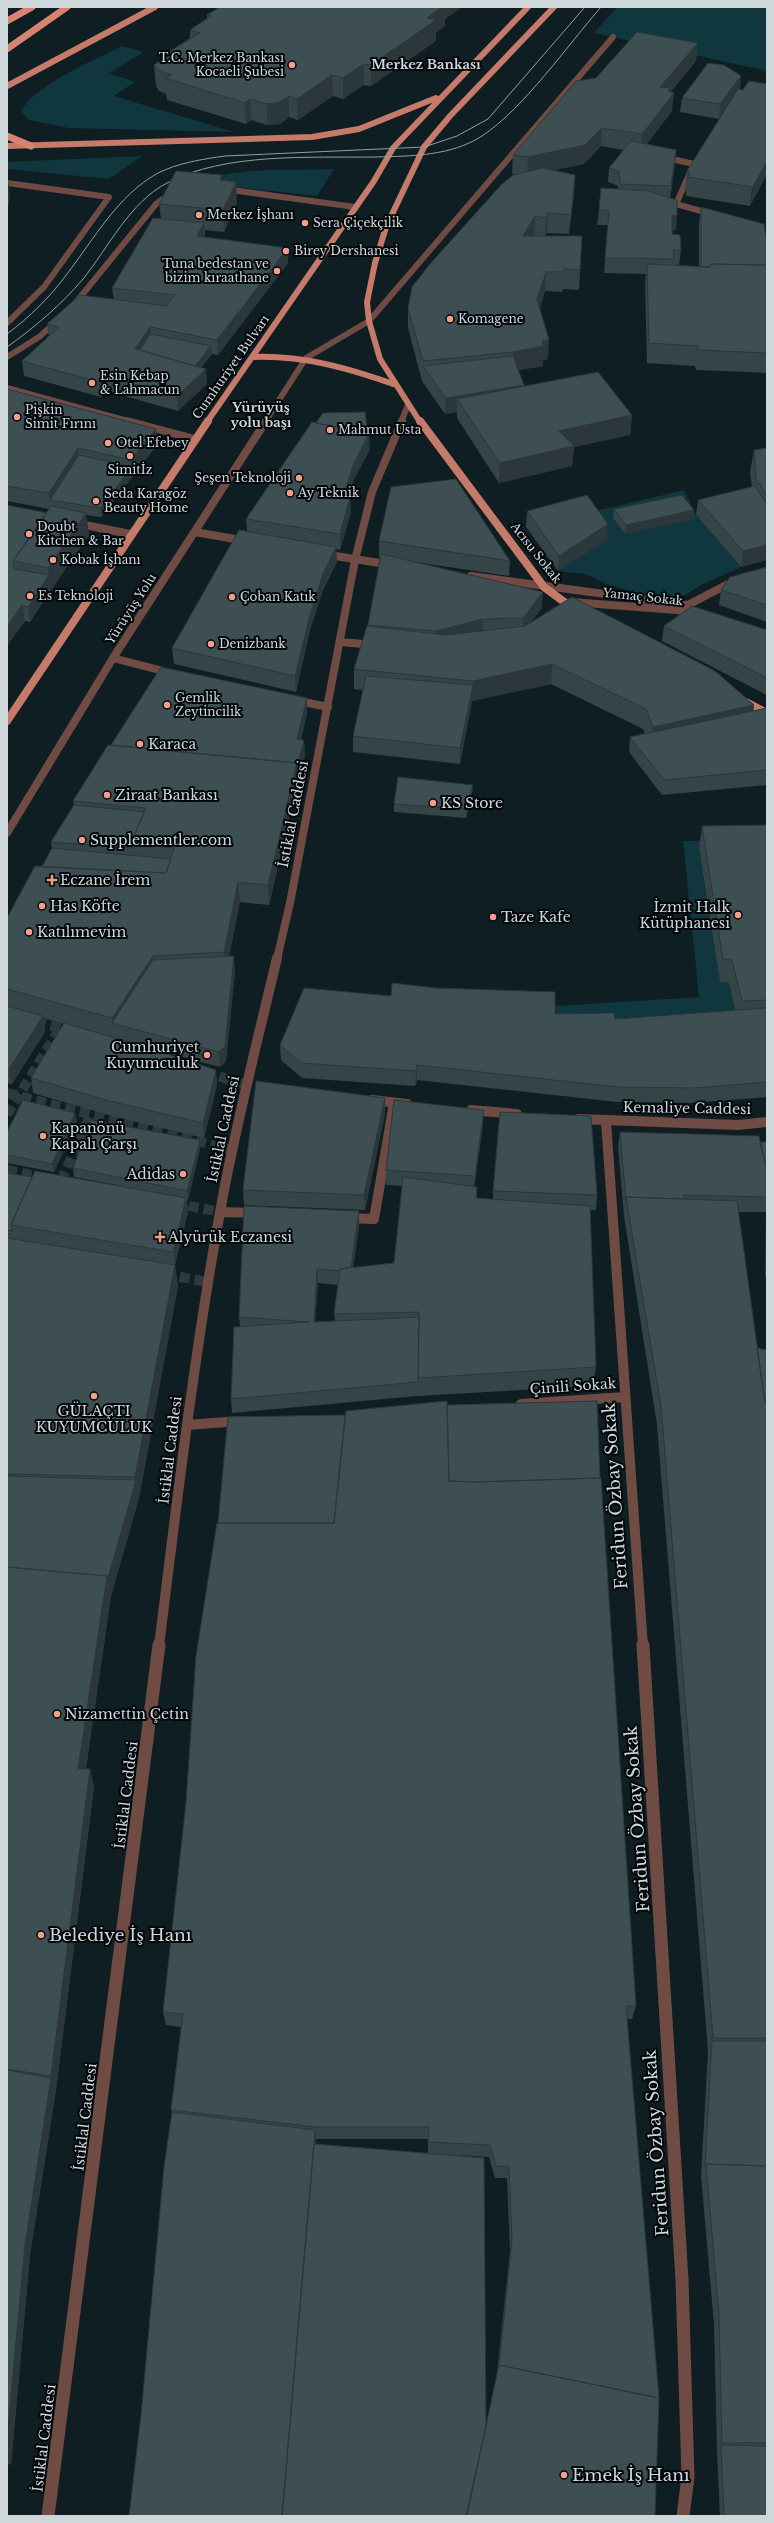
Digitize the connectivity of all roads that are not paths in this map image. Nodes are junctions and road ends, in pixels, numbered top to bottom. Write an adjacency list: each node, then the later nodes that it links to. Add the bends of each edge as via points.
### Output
1 (32, 7): 6 (highway)
2 (67, 7): 8 (highway)
3 (155, 7): 9 (main road)
4 (528, 7): 10 (main road, Cumhuriyet Bulvarı)
5 (554, 7): 22 (main road, Acısu Sokak, via 450,116 424,147 380,243 367,302)
6 (7, 21)
7 (613, 37): 22 (street)
8 (7, 49)
9 (7, 86)
10 (440, 97): 13 (main road, via 359,129 338,134); 18 (main road, Cumhuriyet Bulvarı, via 393,148)
11 (7, 136): 13 (highway)
12 (7, 146): 13 (main road)
13 (31, 146)
14 (657, 155): 19 (street, via 694,164 676,204)
15 (7, 183): 23 (street, via 109,197 44,287)
16 (183, 189): 20 (street, via 169,194 156,204 103,272)
17 (219, 189): 18 (street)
18 (355, 207): 25 (main road, Cumhuriyet Bulvarı)
19 (717, 215)
20 (67, 311)
21 (62, 317): 24 (street, via 39,337)
22 (369, 321): 26 (street); 27 (main road, Acısu Sokak, via 380,359)
23 (7, 323)
24 (7, 357)
25 (252, 357): 26 (main road); 30 (main road, Cumhuriyet Bulvarı)
26 (306, 358): 27 (main road, via 353,370); 32 (street, Yürüyüş Yolu)
27 (396, 385): 29 (main road, Acısu Sokak)
28 (7, 388): 30 (street)
29 (408, 405): 36 (street, İstiklal Caddesi, via 372,492); 40 (main road, Acısu Sokak)
30 (195, 439): 33 (main road, Cumhuriyet Bulvarı)
31 (70, 522): 33 (street)
32 (195, 532): 34 (street); 48 (street, Yürüyüş Yolu)
33 (130, 534): 54 (main road, Cumhuriyet Bulvarı)
34 (258, 543)
35 (316, 553): 36 (street)
36 (355, 560): 37 (street); 46 (street, İstiklal Caddesi)
37 (402, 566)
38 (463, 575): 40 (street)
39 (741, 578): 42 (street)
40 (544, 587): 41 (main road, Acısu Sokak); 42 (street)
41 (560, 604): 43 (street, Yamaç Sokak); 44 (main road, Acısu Sokak)
42 (687, 605): 43 (street)
43 (677, 610): 45 (street, Yamaç Sokak)
44 (582, 615)
45 (707, 619)
46 (341, 642): 47 (street); 52 (street, İstiklal Caddesi)
47 (386, 646)
48 (113, 658): 49 (street); 55 (street, Yürüyüş Yolu)
49 (176, 674)
50 (732, 695): 53 (main road)
51 (285, 698): 52 (street)
52 (328, 707): 56 (street, İstiklal Caddesi, via 290,903)
53 (767, 713)
54 (7, 721)
55 (7, 833)
56 (246, 1085): 57 (street); 66 (street, İstiklal Caddesi)
57 (258, 1086)
58 (363, 1099): 59 (street)
59 (394, 1103): 60 (street); 68 (street, via 374,1219)
60 (419, 1105)
61 (458, 1109): 62 (street)
62 (528, 1115)
63 (567, 1118): 64 (street, Kemaliye Caddesi)
64 (606, 1121): 65 (street, Kemaliye Caddesi, via 738,1125); 69 (street, Feridun Özbay Sokak)
65 (767, 1122)
66 (220, 1212): 67 (street); 72 (street, İstiklal Caddesi)
67 (268, 1214)
68 (336, 1217)
69 (625, 1397): 70 (street, Çinili Sokak); 74 (street, Feridun Özbay Sokak, via 637,1551 682,2280 688,2478)
70 (508, 1405)
71 (250, 1421): 72 (street)
72 (187, 1425): 73 (street, İstiklal Caddesi)
73 (48, 2516)
74 (683, 2516)

